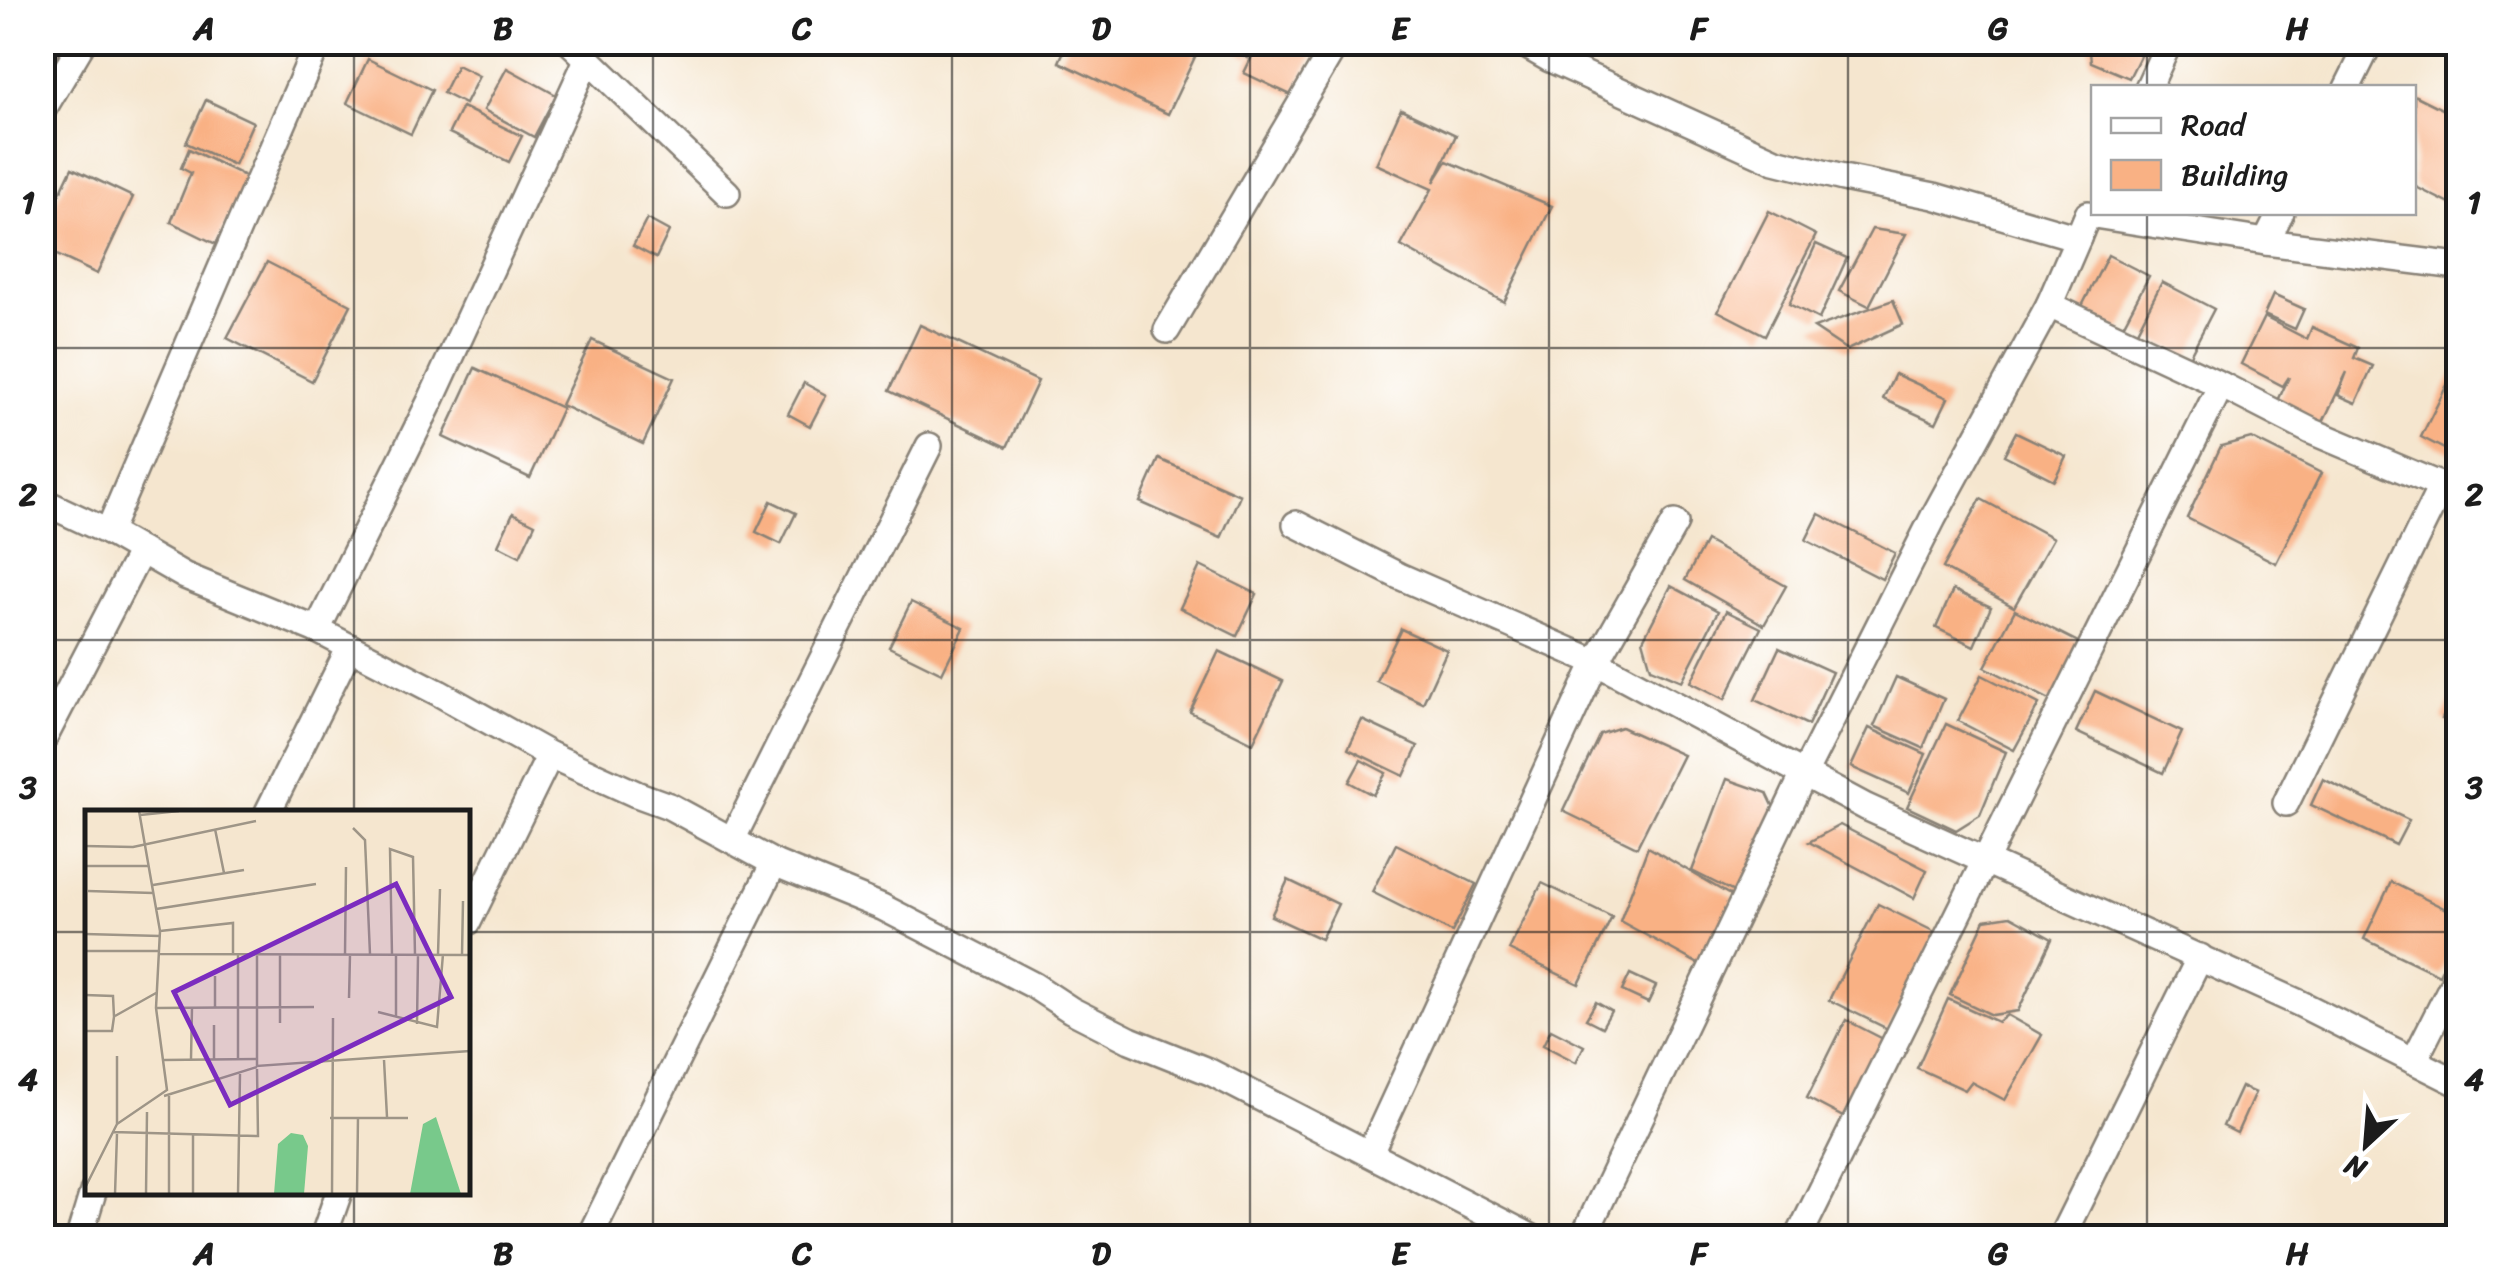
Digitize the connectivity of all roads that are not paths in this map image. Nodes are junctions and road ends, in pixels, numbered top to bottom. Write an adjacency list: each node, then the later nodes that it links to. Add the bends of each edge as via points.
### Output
1 (82, 42): 10 (street)
2 (318, 42): 26 (street)
3 (1336, 42): 19 (street)
4 (1520, 42): 15 (street, via 1775,161 1934,196)
5 (2169, 42): 8 (street)
6 (2370, 42): 9 (street)
7 (578, 51): 11 (street); 28 (street, via 431,400)
8 (2149, 85)
9 (2348, 85)
10 (42, 110)
11 (727, 193)
12 (2091, 208): 15 (street)
13 (2127, 215): 16 (street)
14 (2280, 215): 16 (street)
15 (2078, 238): 18 (street)
16 (2266, 242): 17 (street)
17 (2458, 266)
18 (2049, 305): 20 (street); 33 (street)
19 (1167, 330)
20 (2221, 384): 22 (street, via 2311,431); 37 (street)
21 (929, 446): 36 (street)
22 (2450, 489): 34 (street)
23 (42, 500): 26 (street)
24 (1675, 523): 30 (street)
25 (1296, 524): 30 (street)
26 (108, 532): 27 (street)
27 (141, 551): 28 (street); 31 (street)
28 (317, 630): 29 (street)
29 (350, 647): 32 (street); 35 (street)
30 (1596, 662): 33 (street); 44 (street)
31 (42, 742)
32 (550, 755): 36 (street); 39 (street)
33 (1804, 774): 37 (street); 51 (street)
34 (2286, 803)
35 (269, 810)
36 (732, 840): 38 (street)
37 (1984, 862): 40 (street); 52 (street)
38 (774, 864): 44 (street, via 882,907 1130,1040); 49 (street)
39 (470, 918)
40 (2200, 957): 42 (street); 53 (street)
41 (2458, 974): 42 (street)
42 (2414, 1061): 43 (street)
43 (2458, 1082)
44 (1370, 1152): 50 (street)
45 (92, 1195): 47 (street)
46 (338, 1195): 48 (street)
47 (78, 1238)
48 (323, 1238)
49 (589, 1238)
50 (1532, 1238)
51 (1582, 1238)
52 (1798, 1238)
53 (2060, 1238)

